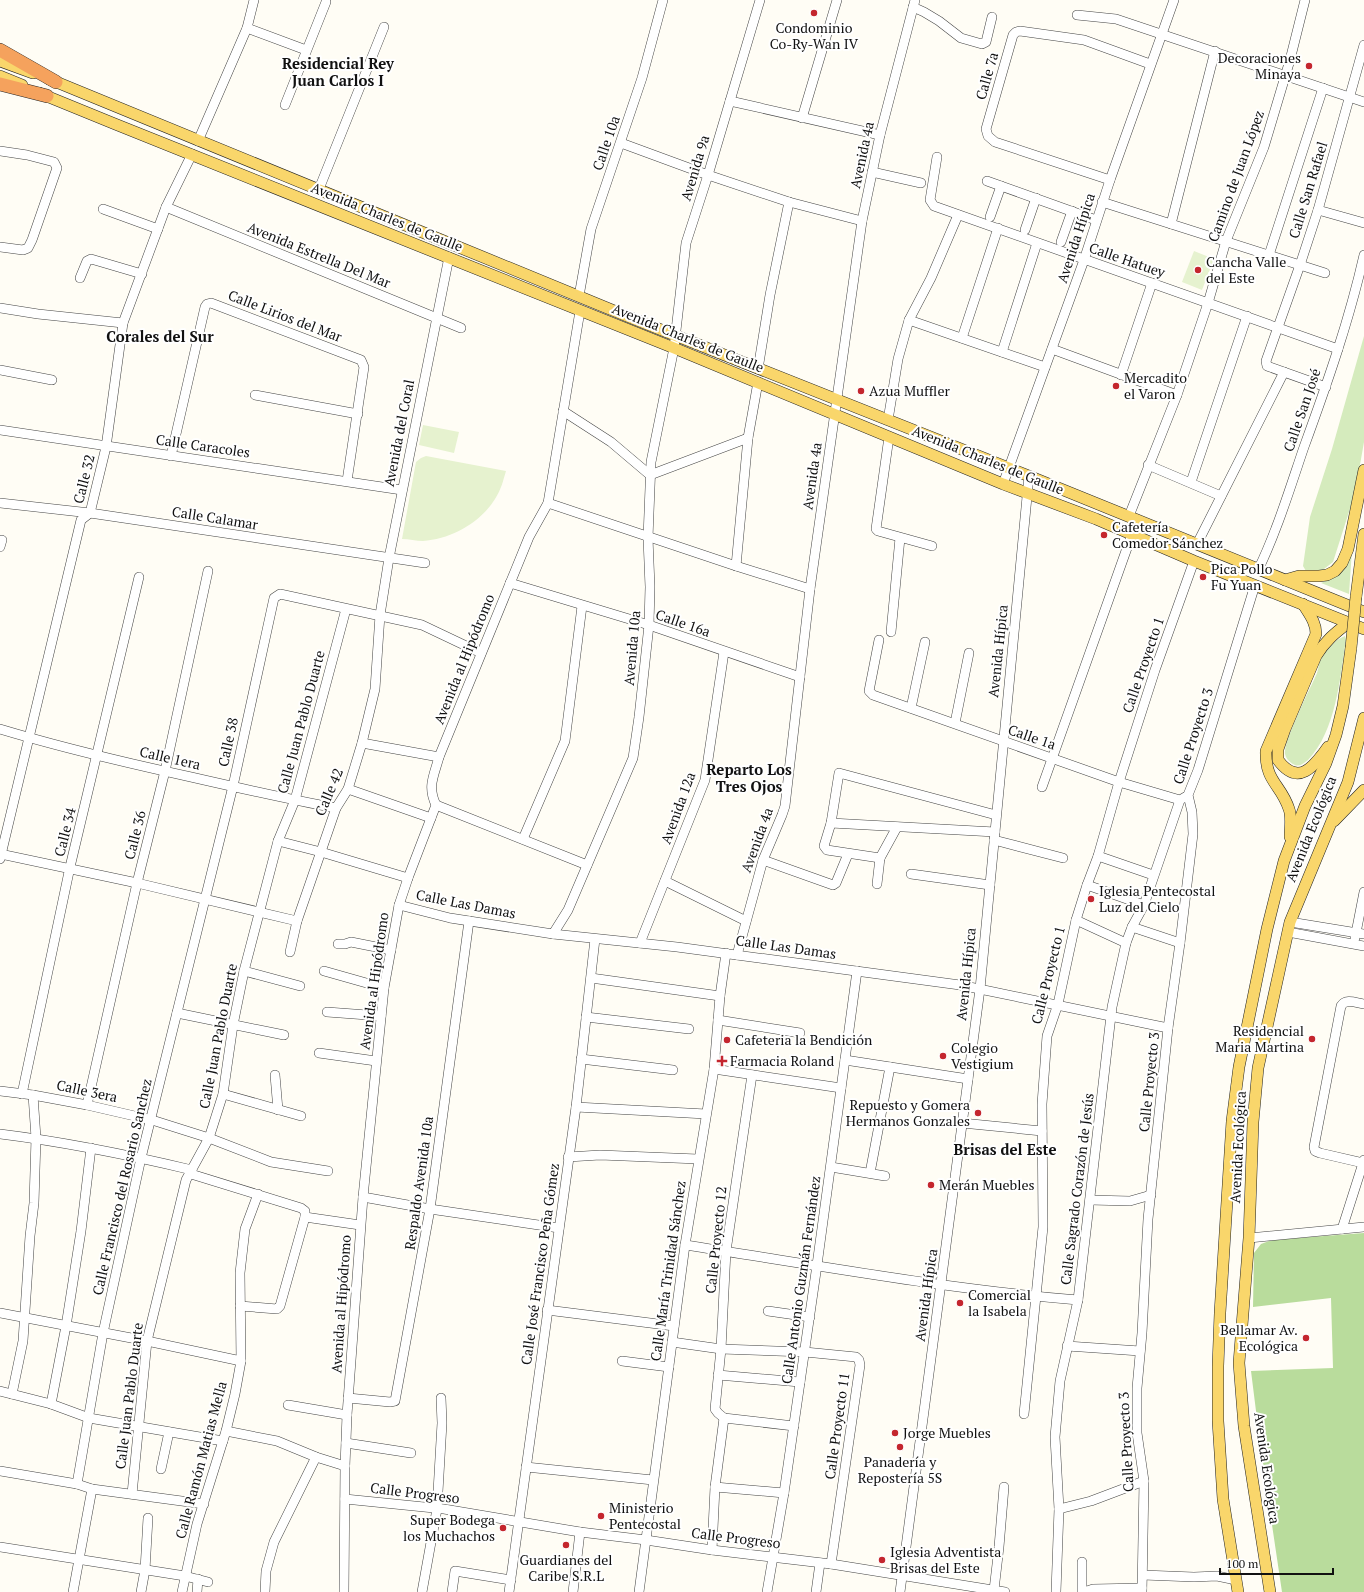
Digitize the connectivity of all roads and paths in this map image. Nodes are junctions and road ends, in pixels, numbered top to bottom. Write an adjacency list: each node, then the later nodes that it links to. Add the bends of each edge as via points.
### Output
1 (254, 0): 12 (street)
2 (663, 0): 33 (street, Calle 10a)
3 (760, 0): 27 (street, Avenida 9a)
4 (837, 0): 30 (street)
5 (1174, 0): 13 (street, Avenida Hípica)
6 (1305, 0): 20 (street, Camino de Juan López)
7 (326, 2): 16 (street)
8 (914, 4): 10 (street, via 961,38 982,44 986,42); 31 (street, Avenida 4a)
9 (1077, 15): 13 (street, via 1116,19)
10 (992, 17)
11 (384, 27): 43 (street)
12 (247, 28): 16 (street); 32 (street)
13 (1162, 34): 17 (street); 19 (street, Avenida Hípica)
14 (1364, 45): 26 (street, Calle San Rafael)
15 (0, 50): 22 (highway)
16 (306, 50): 29 (street)
17 (1215, 51): 20 (street); 56 (street)
18 (0, 61): 22 (main road, Avenida Charles de Gaulle)
19 (1150, 64): 39 (street, Avenida Hípica); 39 (street, Calle 7a, via 1084,40 1020,31 1013,35 986,129 988,136 995,142)
20 (1285, 75): 24 (street); 60 (street, Camino de Juan López, via 1264,147)
21 (0, 76): 25 (main road, Avenida Charles de Gaulle)
22 (56, 82): 32 (main road, Avenida Charles de Gaulle)
23 (0, 84): 25 (highway)
24 (1323, 88): 26 (street); 64 (street)
25 (47, 96): 35 (main road, Avenida Charles de Gaulle)
26 (1350, 97): 28 (street); 49 (street, Calle San Rafael)
27 (730, 101): 30 (street); 38 (street, Avenida 9a)
28 (1364, 102)
29 (284, 105)
30 (802, 118): 31 (street)
31 (880, 135): 37 (street, Avenida 4a)
32 (198, 141): 43 (main road, Avenida Charles de Gaulle)
33 (621, 143): 38 (street); 73 (street, Calle 10a, via 589,238)
34 (0, 152): 63 (street, via 54,162 57,168 28,248 23,250)
35 (192, 154): 47 (street, Calle 32); 66 (main road, Avenida Charles de Gaulle)
36 (937, 157): 51 (street, Calle Hatuey, via 931,204)
37 (872, 172): 41 (street); 53 (street, Avenida 4a)
38 (708, 175): 45 (street); 83 (street, Avenida 9a, via 686,243)
39 (1110, 180): 46 (street, Avenida Hípica)
40 (987, 181): 42 (street)
41 (921, 183)
42 (1001, 186): 44 (street); 52 (street)
43 (319, 189): 73 (main road, Avenida Charles de Gaulle)
44 (1036, 198): 50 (street); 59 (street)
45 (789, 202): 53 (street); 90 (street)
46 (1102, 202): 54 (street, Avenida Hípica); 56 (street)
47 (166, 207): 58 (street, Calle 32); 78 (street, Avenida Estrella Del Mar)
48 (103, 209): 58 (street)
49 (1318, 210): 55 (street); 68 (street, Calle San Rafael)
50 (1072, 211): 54 (street); 61 (street)
51 (958, 215): 57 (street, Calle Hatuey); 79 (street, via 932,278)
52 (990, 217)
53 (862, 220): 99 (street, Avenida 4a)
54 (1096, 220): 67 (street, Avenida Hípica)
55 (1364, 223)
56 (1171, 224): 60 (street)
57 (998, 228): 62 (street, Calle Hatuey); 84 (street)
58 (158, 229): 70 (street, Calle 32)
59 (1025, 230)
60 (1226, 241): 64 (street); 74 (street, Camino de Juan López)
61 (1061, 242)
62 (1037, 243): 67 (street, Calle Hatuey); 88 (street)
63 (0, 247)
64 (1269, 255): 68 (street)
65 (1364, 255): 87 (street, Calle San José)
66 (449, 257): 76 (main road, Avenida Charles de Gaulle); 78 (street, Avenida del Coral)
67 (1084, 260): 72 (street, Calle Hatuey); 86 (street, Avenida Hípica)
68 (1300, 264): 69 (street); 81 (street, Calle San Rafael)
69 (1325, 273)
70 (142, 274): 71 (street, via 91,259 87,261); 80 (street, Calle 32)
71 (80, 278)
72 (1152, 284): 74 (street, Calle Hatuey); 93 (street)
73 (579, 296): 83 (main road, Avenida Charles de Gaulle)
74 (1208, 303): 77 (street, Calle Hatuey); 98 (street, Camino de Juan López)
75 (0, 308): 80 (street)
76 (580, 310): 85 (main road, Avenida Charles de Gaulle); 100 (street, Avenida al Hipódromo)
77 (1247, 316): 81 (street, Calle Hatuey); 115 (street)
78 (436, 318): 82 (street, Avenida Estrella Del Mar); 117 (street, Avenida del Coral)
79 (909, 320): 84 (street); 103 (street, via 898,359)
80 (123, 323): 107 (street, Calle 32)
81 (1277, 326): 87 (street, Calle Hatuey); 92 (street, Calle San Rafael, via 1266,364)
82 (461, 328)
83 (676, 335): 85 (street, Avenida 9a); 90 (main road, Avenida Charles de Gaulle)
84 (962, 338): 88 (street)
85 (674, 348): 95 (main road, Avenida Charles de Gaulle); 112 (street, Avenida 10a)
86 (1052, 349): 89 (street, Avenida Hípica); 93 (street)
87 (1338, 349): 96 (street, Calle San José)
88 (1002, 352): 89 (street)
89 (1045, 367): 110 (street, Avenida Hípica)
90 (758, 369): 99 (main road, Avenida Charles de Gaulle)
91 (0, 370): 94 (street)
92 (1284, 372): 96 (street); 119 (street)
93 (1121, 375): 98 (street)
94 (52, 380)
95 (758, 382): 102 (main road, Avenida Charles de Gaulle); 106 (street)
96 (1326, 387): 134 (street, Calle San José)
97 (255, 395): 101 (street)
98 (1177, 395): 109 (street, Camino de Juan López)
99 (837, 400): 102 (street, Avenida 4a); 103 (main road, Avenida Charles de Gaulle)
100 (563, 412): 112 (street, via 611,442); 121 (street, Avenida al Hipódromo)
101 (358, 414): 108 (street, Calle Lirios del Mar, via 364,367 361,360 211,303 205,307); 114 (street, Calle Lirios del Mar)
102 (834, 415): 105 (main road, Avenida Charles de Gaulle); 140 (street, Avenida 4a)
103 (888, 420): 110 (main road, Avenida Charles de Gaulle)
104 (0, 430): 107 (street, Calle Caracoles)
105 (889, 437): 116 (main road, Avenida Charles de Gaulle); 127 (street, via 876,529)
106 (748, 438): 112 (street); 133 (street)
107 (106, 447): 108 (street, Calle Caracoles); 122 (street, Calle 32)
108 (172, 456): 114 (street, Calle Caracoles)
109 (1148, 465): 115 (street); 123 (street, Camino de Juan López)
110 (1009, 468): 113 (main road, Avenida Charles de Gaulle); 116 (street, Avenida Hípica)
111 (1364, 470): 137 (main road, via 1348,548 1342,564 1335,572 1327,575 1299,576)
112 (650, 475): 126 (street, Avenida 10a)
113 (1029, 476): 118 (street, Avenida Hípica); 123 (main road, Avenida Charles de Gaulle)
114 (347, 481): 117 (street, Calle Caracoles)
115 (1191, 482): 119 (street)
116 (1003, 484): 118 (main road, Avenida Charles de Gaulle)
117 (402, 490): 130 (street, Avenida del Coral)
118 (1028, 493): 124 (main road, Avenida Charles de Gaulle); 162 (street, Avenida Hípica)
119 (1222, 496): 128 (street)
120 (0, 503): 122 (street, Calle Calamar)
121 (548, 503): 126 (street); 138 (street, Avenida al Hipódromo, via 529,537)
122 (90, 513): 130 (street, Calle Calamar); 161 (street, Calle 32, via 81,520)
123 (1128, 516): 128 (main road, Avenida Charles de Gaulle)
124 (1132, 534): 131 (main road, Avenida Charles de Gaulle); 166 (street)
125 (1364, 534): 160 (main road, Avenida Ecológica, bridge, via 1343,706)
126 (648, 538): 133 (street); 147 (street, Avenida 10a)
127 (900, 538): 129 (street); 149 (street)
128 (1197, 544): 134 (main road, Avenida Charles de Gaulle)
129 (932, 546)
130 (389, 558): 132 (street, Calle Calamar); 145 (street, Avenida del Coral)
131 (1194, 561): 139 (main road, Avenida Charles de Gaulle); 168 (street, Calle Proyecto 1)
132 (425, 563)
133 (736, 566): 140 (street)
134 (1258, 570): 137 (main road, Avenida Charles de Gaulle)
135 (208, 571): 167 (street, Calle 36)
136 (139, 577): 164 (street, Calle 34)
137 (1285, 580): 144 (main road, Avenida Charles de Gaulle)
138 (510, 583): 142 (street, Calle 16a); 153 (street, Avenida al Hipódromo)
139 (1255, 585): 141 (main road, Avenida Charles de Gaulle); 173 (street, Calle Proyecto 3, via 1198,770)
140 (810, 589): 155 (street, Avenida 4a)
141 (1303, 604): 146 (main road, Avenida Charles de Gaulle); 185 (main road, via 1314,621 1316,634 1266,751 1267,769 1290,810)
142 (582, 606): 147 (street, Calle 16a); 183 (street, via 565,741)
143 (346, 609): 145 (street); 169 (street, Calle 38, via 280,594 274,598); 174 (street, Calle Juan Pablo Duarte)
144 (1364, 612)
145 (380, 615): 153 (street, via 422,625); 163 (street, Calle 42, via 375,689)
146 (1348, 623): 148 (main road, Avenida Charles de Gaulle); 160 (main road, via 1331,636 1316,656 1285,729 1278,750 1278,760 1288,771 1299,773 1307,770 1317,763)
147 (649, 625): 152 (street, Calle 16a); 193 (street, Avenida 10a, via 633,758)
148 (1364, 629)
149 (891, 632)
150 (879, 640): 156 (street, Calle 1a, via 869,691 873,695)
151 (925, 642): 156 (street)
152 (724, 652): 155 (street, Calle 16a); 198 (street, Avenida 12a, via 705,780)
153 (481, 653): 165 (street, Avenida al Hipódromo)
154 (969, 653): 158 (street)
155 (800, 677): 192 (street, Avenida 4a, via 785,806)
156 (911, 708): 158 (street, Calle 1a)
157 (1364, 718): 180 (main road, Avenida Ecológica, via 1348,782)
158 (955, 723): 162 (street, Calle 1a)
159 (0, 729): 161 (street, Calle 1era)
160 (1336, 735): 185 (main road, Avenida Ecológica)
161 (28, 738): 164 (street, Calle 1era); 188 (street, Calle 32)
162 (1003, 742): 166 (street, Calle 1a); 177 (street, Avenida Hípica)
163 (362, 743): 165 (street); 171 (street, Calle 42)
164 (98, 756): 167 (street, Calle 1era); 194 (street, Calle 34)
165 (439, 757): 175 (street, Avenida al Hipódromo, via 431,786 431,795)
166 (1052, 758): 168 (street, Calle 1a); 170 (street)
167 (165, 771): 169 (street, Calle 1era); 199 (street, Calle 36)
168 (1119, 782): 173 (street, Calle 1a); 189 (street, Calle Proyecto 1)
169 (233, 786): 174 (street, Calle 1era); 204 (street, Calle 38)
170 (1042, 787)
171 (348, 789): 176 (street, Calle 42); 178 (street)
172 (1364, 790): 180 (main road)
173 (1184, 797): 196 (street, Calle Sagrado Corazón de Jesús); 219 (street, Calle Proyecto 3, via 1192,812 1193,834)
174 (294, 800): 176 (street, Calle 1era); 184 (street, Calle Juan Pablo Duarte)
175 (436, 805): 178 (street, Avenida al Hipódromo); 183 (street)
176 (336, 808): 186 (street, Calle 42)
177 (996, 815): 179 (street, via 839,773); 182 (street, Avenida Hípica)
178 (431, 818): 197 (street, Avenida al Hipódromo)
179 (831, 823): 181 (street); 187 (street, via 825,848)
180 (1330, 826): 213 (main road, Avenida Ecológica)
181 (897, 827): 182 (street); 190 (street)
182 (994, 836): 191 (street); 201 (street, Avenida Hípica)
183 (523, 839): 193 (street)
184 (278, 841): 186 (street); 207 (street, Calle Juan Pablo Duarte)
185 (1290, 847): 372 (main road, Avenida Ecológica, via 1269,921 1239,1067 1232,1121 1220,1313 1218,1421 1223,1499)
186 (320, 852): 197 (street); 209 (street, Calle 42)
187 (848, 854): 190 (street); 192 (street, via 833,885)
188 (0, 856): 194 (street)
189 (1098, 856): 196 (street); 202 (street, Calle Proyecto 1)
190 (880, 858): 200 (street)
191 (1063, 858)
192 (763, 860): 211 (street, Avenida 4a)
193 (587, 865): 215 (street, Avenida 10a, via 568,910)
194 (70, 868): 199 (street); 260 (street, Calle 34)
195 (911, 874): 201 (street)
196 (1154, 875): 206 (street, Calle Sagrado Corazón de Jesús)
197 (408, 878): 205 (street, Avenida al Hipódromo)
198 (665, 881): 211 (street); 218 (street, Avenida 12a)
199 (137, 883): 204 (street); 263 (street, Calle 36)
200 (878, 884)
201 (990, 885): 233 (street, Avenida Hípica)
202 (1087, 885): 206 (street); 208 (street, Calle Proyecto 1)
203 (1364, 892): 214 (street)
204 (204, 899): 207 (street); 238 (street, Calle Francisco del Rosario Sanchez)
205 (399, 905): 210 (street, Calle Las Damas); 223 (street, Avenida al Hipódromo)
206 (1144, 905): 212 (street, Calle Sagrado Corazón de Jesús)
207 (260, 913): 209 (street); 227 (street, Calle Juan Pablo Duarte)
208 (1076, 920): 217 (street); 235 (street, Calle Proyecto 1)
209 (297, 921): 224 (street, Calle 42)
210 (469, 921): 215 (street, Calle Las Damas); 288 (street, Respaldo Avenida 10a)
211 (746, 921): 226 (street, Avenida 4a)
212 (1132, 927): 217 (street, Calle Sagrado Corazón de Jesús); 219 (street)
213 (1289, 927): 214 (street); 221 (street); 294 (main road, Avenida Ecológica, via 1258,1068 1253,1122)
214 (1360, 933): 221 (street)
215 (553, 934): 216 (street, Calle Las Damas)
216 (595, 939): 218 (street, Calle Las Damas); 230 (street, Calle José Francisco Peña Gómez)
217 (1126, 942): 241 (street, Calle Sagrado Corazón de Jesús, via 1116,980)
218 (640, 943): 225 (street, Calle Las Damas)
219 (1180, 943): 244 (street, Calle Proyecto 3)
220 (338, 944): 223 (street, via 351,942)
221 (1354, 944): 222 (street)
222 (1364, 946)
223 (391, 950): 232 (street, Avenida al Hipódromo)
224 (290, 952)
225 (726, 953): 226 (street, Calle Las Damas); 234 (street, Calle María Trinidad Sánchez)
226 (737, 955): 229 (street, Calle Las Damas)
227 (244, 971): 231 (street); 243 (street, Calle Juan Pablo Duarte)
228 (324, 971): 232 (street)
229 (857, 971): 233 (street, Calle Las Damas); 250 (street, Calle Antonio Guzmán Fernández)
230 (591, 978): 234 (street); 240 (street, Calle José Francisco Peña Gómez)
231 (300, 986)
232 (384, 988): 239 (street, Avenida al Hipódromo)
233 (980, 989): 235 (street, Calle Las Damas); 257 (street, Avenida Hípica)
234 (720, 996): 242 (street, Calle María Trinidad Sánchez)
235 (1058, 1004): 241 (street, Calle Las Damas); 270 (street, Calle Proyecto 1, via 1047,1036)
236 (1364, 1004): 278 (street, via 1348,1001 1342,1006 1314,1147 1315,1151 1320,1153)
237 (327, 1012): 239 (street)
238 (177, 1014): 243 (street); 268 (street, Calle Francisco del Rosario Sanchez)
239 (381, 1016): 251 (street, Avenida al Hipódromo)
240 (586, 1016): 245 (street); 249 (street, Calle José Francisco Peña Gómez)
241 (1112, 1016): 244 (street, Calle Las Damas); 287 (street, Calle Sagrado Corazón de Jesús)
242 (718, 1020): 246 (street); 253 (street, Calle María Trinidad Sánchez)
243 (233, 1025): 247 (street); 261 (street, Calle Juan Pablo Duarte)
244 (1168, 1028): 285 (street, Calle Proyecto 3)
245 (689, 1029)
246 (800, 1033)
247 (284, 1035)
248 (319, 1052): 251 (street)
249 (581, 1059): 254 (street); 264 (street, Calle José Francisco Peña Gómez)
250 (845, 1060): 252 (street); 258 (street, Calle Antonio Guzmán Fernández)
251 (376, 1061): 286 (street, Avenida al Hipódromo)
252 (890, 1067): 257 (street); 282 (street)
253 (714, 1069): 256 (street); 266 (street, Calle María Trinidad Sánchez)
254 (673, 1070)
255 (275, 1075): 265 (street)
256 (752, 1075): 258 (street); 296 (street, Calle Proyecto 12)
257 (968, 1079): 269 (street, Avenida Hípica)
258 (841, 1088): 279 (street, Calle Antonio Guzmán Fernández)
259 (0, 1091): 260 (street, Calle 3era)
260 (22, 1094): 262 (street, Calle 3era)
261 (223, 1094): 265 (street); 273 (street, Calle Juan Pablo Duarte)
262 (33, 1095): 263 (street, Calle 3era); 272 (street)
263 (87, 1105): 268 (street, Calle 3era)
264 (576, 1107): 266 (street); 275 (street, Calle José Francisco Peña Gómez)
265 (278, 1110): 267 (street)
266 (706, 1114): 277 (street, Calle María Trinidad Sánchez)
267 (301, 1116)
268 (152, 1120): 273 (street, Calle 3era); 276 (street, Calle Francisco del Rosario Sanchez)
269 (962, 1123): 270 (street); 298 (street, Avenida Hípica)
270 (1042, 1131): 299 (street, Calle Proyecto 1, via 1043,1227)
271 (0, 1134): 272 (street)
272 (36, 1138): 274 (street); 306 (street)
273 (209, 1138): 280 (street, Calle 3era, via 271,1162); 281 (street, Calle Juan Pablo Duarte)
274 (91, 1148): 276 (street); 307 (street)
275 (568, 1157): 277 (street, via 600,1154); 292 (street, Calle José Francisco Peña Gómez)
276 (141, 1158): 281 (street); 309 (street, Calle Francisco del Rosario Sanchez)
277 (698, 1159): 295 (street, Calle María Trinidad Sánchez)
278 (1364, 1162): 293 (street)
279 (831, 1167): 282 (street); 297 (street, Calle Antonio Guzmán Fernández)
280 (328, 1171)
281 (192, 1172): 284 (street); 310 (street, Calle Juan Pablo Duarte, via 186,1180)
282 (870, 1173): 283 (street)
283 (886, 1176)
284 (258, 1194): 289 (street, via 301,1208); 301 (street, Calle Ramón Matias Mella, via 245,1229 240,1273)
285 (1152, 1195): 287 (street, via 1130,1201); 314 (street, Calle Proyecto 3, via 1148,1220)
286 (363, 1197): 288 (street); 290 (street, Avenida al Hipódromo)
287 (1090, 1200): 300 (street, Calle Sagrado Corazón de Jesús)
288 (430, 1210): 292 (street); 323 (street, Respaldo Avenida 10a, via 395,1400 390,1402)
289 (305, 1214): 290 (street); 301 (street, via 280,1306 277,1310)
290 (360, 1225): 323 (street, Avenida al Hipódromo)
291 (1364, 1227): 293 (street)
292 (559, 1228): 302 (street, Calle José Francisco Peña Gómez)
293 (1342, 1229): 294 (street)
294 (1249, 1238): 395 (main road, Avenida Ecológica, via 1239,1364 1244,1426)
295 (685, 1245): 296 (street); 308 (street, Calle María Trinidad Sánchez)
296 (726, 1251): 297 (street); 313 (street, Calle Proyecto 12)
297 (817, 1266): 298 (street); 305 (street, Calle Antonio Guzmán Fernández)
298 (942, 1284): 299 (street); 367 (street, Avenida Hípica)
299 (1037, 1296): 300 (street); 328 (street, Calle Proyecto 1)
300 (1078, 1300): 312 (street, Calle Sagrado Corazón de Jesús)
301 (240, 1306): 316 (street, Calle Ramón Matias Mella)
302 (547, 1310): 308 (street); 340 (street, Calle José Francisco Peña Gómez)
303 (768, 1311): 305 (street)
304 (0, 1313): 306 (street)
305 (810, 1317): 315 (street, Calle Antonio Guzmán Fernández)
306 (25, 1318): 307 (street); 322 (street)
307 (66, 1326): 309 (street); 325 (street)
308 (674, 1326): 311 (street, Calle María Trinidad Sánchez)
309 (103, 1333): 310 (street); 329 (street, Calle Francisco del Rosario Sanchez)
310 (147, 1341): 316 (street); 331 (street, Calle Juan Pablo Duarte)
311 (672, 1342): 313 (street, Calle Proyecto 11); 318 (street, Calle María Trinidad Sánchez)
312 (1067, 1346): 314 (street); 354 (street, Calle Sagrado Corazón de Jesús, via 1060,1381 1055,1437)
313 (721, 1349): 315 (street, Calle Proyecto 11); 319 (street, Calle Proyecto 12)
314 (1140, 1351): 344 (street, Calle Proyecto 3, via 1137,1433)
315 (805, 1352): 320 (street, Calle Antonio Guzmán Fernández); 365 (street, Calle Proyecto 11, via 856,1356 860,1365)
316 (241, 1361): 333 (street, Calle Ramón Matias Mella)
317 (622, 1361): 318 (street)
318 (669, 1368): 343 (street, Calle María Trinidad Sánchez)
319 (718, 1376): 320 (street); 330 (street, Calle Proyecto 12, via 715,1409)
320 (800, 1382): 332 (street, Calle Antonio Guzmán Fernández)
321 (0, 1391): 322 (street)
322 (12, 1394): 325 (street)
323 (348, 1398): 327 (street, Avenida al Hipódromo)
324 (441, 1398): 353 (street)
325 (51, 1404): 329 (street)
326 (288, 1405): 327 (street)
327 (347, 1414): 336 (street, Avenida al Hipódromo)
328 (1024, 1414)
329 (89, 1418): 331 (street); 345 (street, Calle Francisco del Rosario Sanchez)
330 (724, 1418): 332 (street); 346 (street)
331 (138, 1426): 334 (street); 350 (street, Calle Juan Pablo Duarte)
332 (794, 1426): 349 (street, Calle Antonio Guzmán Fernández)
333 (226, 1431): 335 (street, Calle Ramón Matias Mella); 338 (street, via 277,1441)
334 (169, 1432): 335 (street); 341 (street)
335 (223, 1441): 352 (street, Calle Ramón Matias Mella)
336 (346, 1443): 337 (street); 339 (street, Avenida al Hipódromo)
337 (412, 1453)
338 (316, 1457): 339 (street); 381 (street, via 274,1542 266,1571)
339 (345, 1466): 351 (street, Avenida al Hipódromo)
340 (526, 1467): 343 (street); 356 (street, Calle José Francisco Peña Gómez)
341 (161, 1469)
342 (0, 1471): 345 (street)
343 (653, 1480): 358 (street, Calle María Trinidad Sánchez)
344 (1144, 1481): 354 (street, via 1091,1502); 368 (street, Calle Proyecto 3)
345 (77, 1484): 348 (street)
346 (715, 1487): 349 (street); 360 (street)
347 (1004, 1487): 374 (street)
348 (92, 1489): 350 (street); 362 (street)
349 (784, 1493): 361 (street, Calle Antonio Guzmán Fernández)
350 (132, 1494): 352 (street)
351 (345, 1499): 353 (street, Calle Progreso); 382 (street, Avenida al Hipódromo)
352 (204, 1504): 369 (street, Calle Ramón Matias Mella)
353 (437, 1509): 356 (street, Calle Progreso); 383 (street)
354 (1059, 1509): 392 (street, Calle Sagrado Corazón de Jesús)
355 (148, 1518): 366 (street)
356 (518, 1522): 357 (street, Calle Progreso); 371 (street, Calle José Francisco Peña Gómez)
357 (580, 1532): 358 (street, Calle Progreso); 386 (street)
358 (646, 1540): 360 (street, Calle Progreso); 387 (street, Calle María Trinidad Sánchez)
359 (0, 1547): 362 (street)
360 (712, 1550): 361 (street, Calle Progreso)
361 (774, 1557): 364 (street, Calle Progreso); 388 (street, Calle Antonio Guzmán Fernández)
362 (79, 1560): 366 (street); 377 (street)
363 (1082, 1562): 393 (street)
364 (820, 1563): 365 (street, Calle Progreso); 389 (street)
365 (831, 1564): 367 (street, Calle Progreso)
366 (144, 1570): 369 (street); 378 (street)
367 (902, 1575): 374 (street, Calle Progreso); 390 (street, Avenida Hípica)
368 (1143, 1575): 372 (street, via 1217,1576); 375 (street, Calle Proyecto 3)
369 (185, 1576): 370 (street); 379 (street, Calle Ramón Matias Mella)
370 (198, 1579): 373 (street); 380 (street)
371 (511, 1580): 384 (street, via 455,1571); 385 (street, Calle José Francisco Peña Gómez)
372 (1236, 1580): 394 (main road, Avenida Ecológica)
373 (208, 1582)
374 (994, 1590): 391 (street, Calle Progreso)
375 (1142, 1590): 376 (street)
376 (1115, 1591): 393 (street, via 1093,1589)
377 (73, 1592)
378 (141, 1592)
379 (182, 1592)
380 (197, 1592)
381 (265, 1592)
382 (344, 1592)
383 (422, 1592)
384 (452, 1592)
385 (510, 1592)
386 (573, 1592)
387 (639, 1592)
388 (766, 1592)
389 (816, 1592)
390 (900, 1592)
391 (1005, 1592)
392 (1056, 1592)
393 (1083, 1592)
394 (1238, 1592)
395 (1270, 1592)

